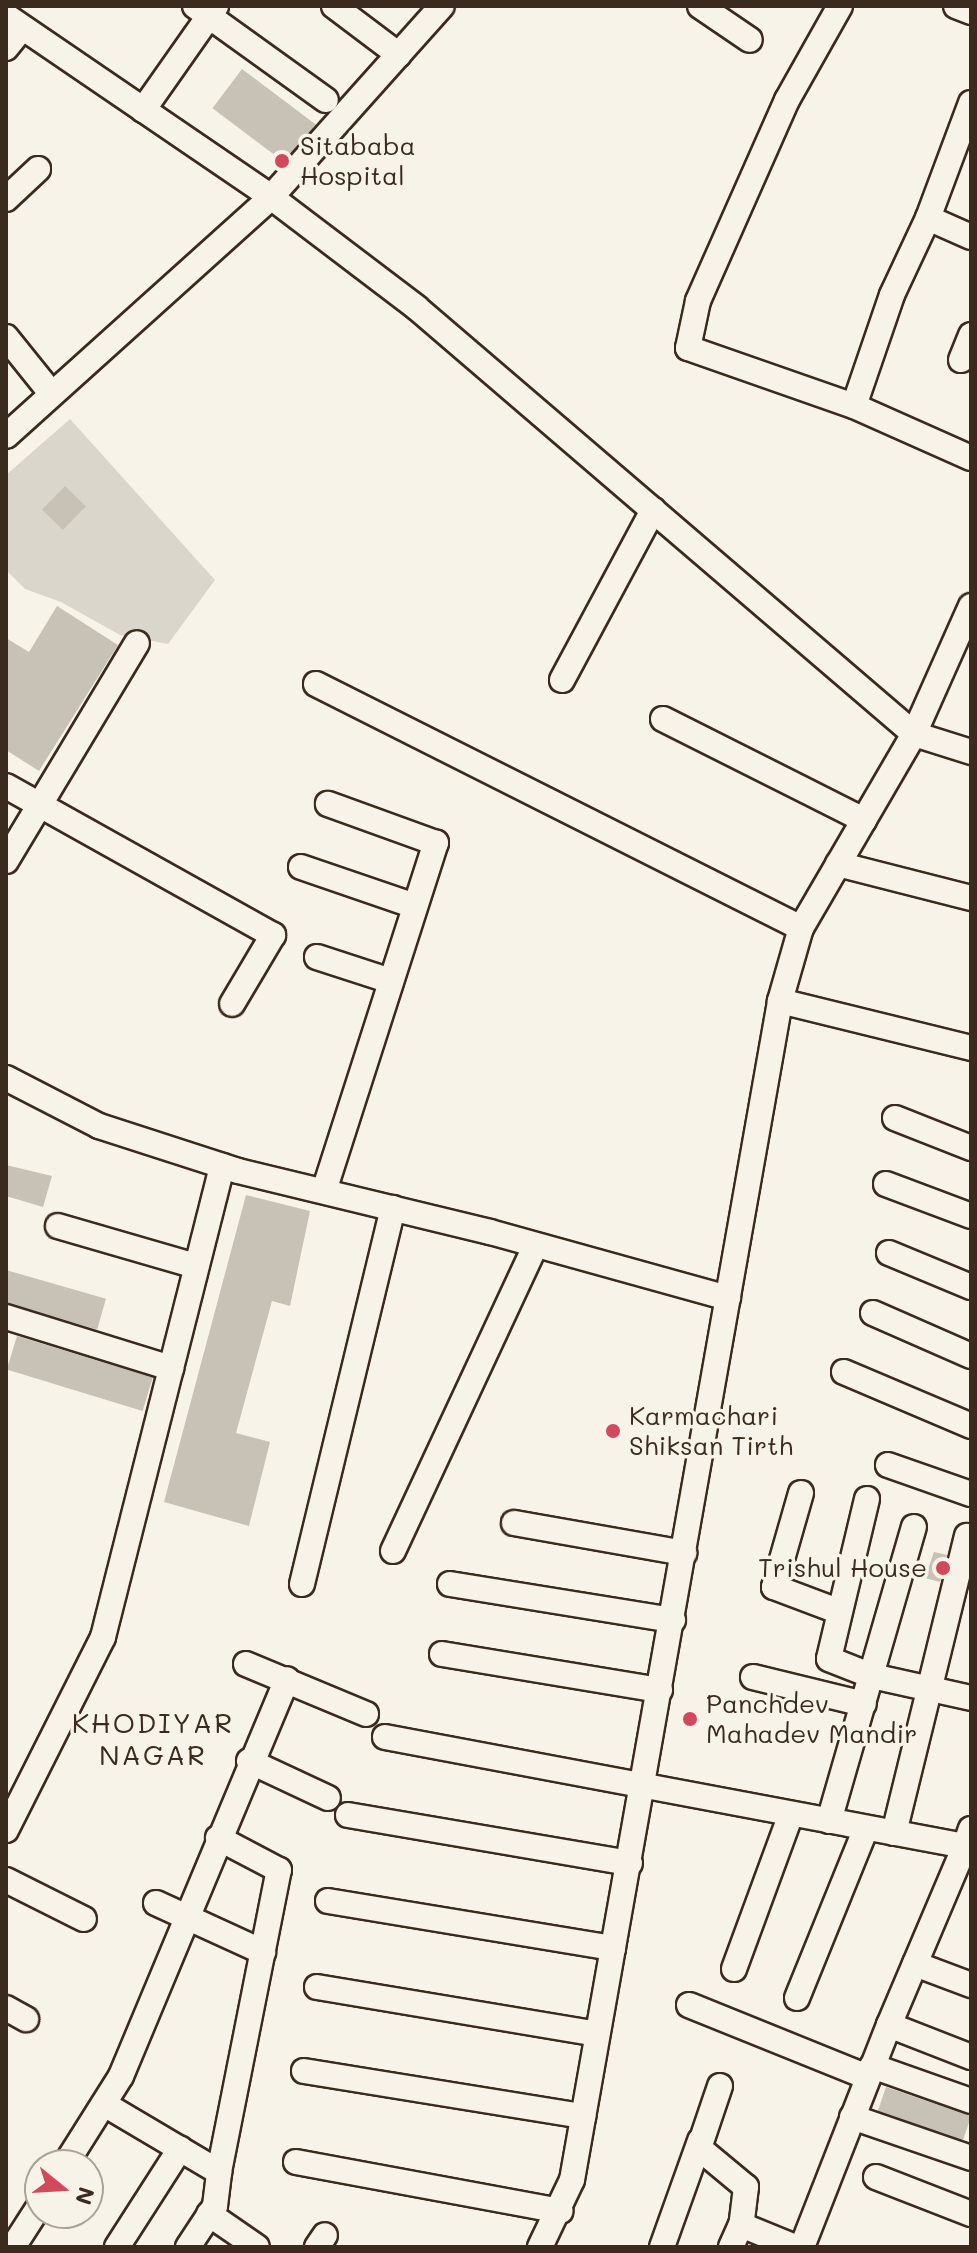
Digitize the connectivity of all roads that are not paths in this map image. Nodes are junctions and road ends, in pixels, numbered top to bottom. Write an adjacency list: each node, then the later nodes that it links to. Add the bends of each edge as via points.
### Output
1 (334, 6): 11 (street)
2 (442, 6): 11 (street)
3 (700, 6): 9 (street)
4 (840, 6): 24 (street, via 787,100 698,301 688,348)
5 (956, 6): 7 (street)
6 (207, 9): 12 (street); 14 (street)
7 (971, 12)
8 (14, 22): 10 (street); 14 (street)
9 (750, 40)
10 (6, 48)
11 (399, 55): 16 (street)
12 (326, 100)
13 (971, 103): 18 (street)
14 (143, 110): 16 (street)
15 (38, 169): 17 (street)
16 (271, 197): 23 (street); 27 (street, via 417,308)
17 (6, 199)
18 (928, 218): 19 (street); 24 (street, via 892,295)
19 (971, 237)
20 (971, 335): 22 (street)
21 (6, 337): 23 (street)
22 (961, 360)
23 (51, 393): 25 (street)
24 (854, 406): 26 (street)
25 (6, 436)
26 (971, 458)
27 (653, 510): 30 (street); 33 (street)
28 (971, 606): 33 (street)
29 (137, 643): 37 (street)
30 (562, 680)
31 (316, 684): 44 (street)
32 (663, 719): 38 (street)
33 (914, 734): 34 (street); 38 (street)
34 (971, 752)
35 (6, 786): 37 (street)
36 (328, 804): 43 (street, via 436,843)
37 (40, 805): 39 (street); 48 (street, via 273,935)
38 (864, 820): 40 (street)
39 (6, 861)
40 (838, 864): 42 (street); 44 (street)
41 (301, 867): 43 (street)
42 (971, 898)
43 (415, 906): 46 (street)
44 (801, 928): 47 (street)
45 (317, 957): 46 (street)
46 (391, 981): 55 (street)
47 (780, 1001): 49 (street); 63 (street)
48 (232, 1004)
49 (971, 1048)
50 (6, 1078): 53 (street, via 99,1126)
51 (895, 1118): 52 (street)
52 (971, 1148)
53 (222, 1166): 55 (street); 61 (street)
54 (886, 1184): 57 (street)
55 (324, 1191): 56 (street)
56 (393, 1208): 59 (street); 79 (street)
57 (971, 1216)
58 (58, 1226): 61 (street)
59 (535, 1246): 63 (street); 77 (street)
60 (889, 1253): 62 (street)
61 (196, 1266): 67 (street)
62 (971, 1287)
63 (728, 1298): 78 (street)
64 (873, 1313): 66 (street)
65 (6, 1317): 67 (street)
66 (971, 1356)
67 (171, 1368): 101 (street, via 103,1637)
68 (844, 1372): 69 (street)
69 (971, 1426)
70 (888, 1465): 72 (street)
71 (801, 1493): 81 (street, via 774,1587)
72 (971, 1494)
73 (867, 1499): 81 (street)
74 (514, 1523): 78 (street)
75 (914, 1527): 85 (street)
76 (967, 1536): 88 (street)
77 (393, 1551)
78 (684, 1553): 82 (street)
79 (302, 1584)
80 (450, 1584): 82 (street)
81 (838, 1611): 85 (street, via 829,1659)
82 (673, 1620): 89 (street)
83 (442, 1654): 89 (street)
84 (246, 1664): 87 (street)
85 (872, 1676): 88 (street); 91 (street)
86 (753, 1677): 91 (street)
87 (287, 1679): 92 (street); 94 (street)
88 (929, 1688): 90 (street); 102 (street)
89 (660, 1690): 95 (street)
90 (971, 1698)
91 (864, 1704): 99 (street)
92 (366, 1714)
93 (385, 1737): 95 (street)
94 (249, 1761): 96 (street); 103 (street)
95 (643, 1787): 97 (street); 105 (street)
96 (328, 1798)
97 (791, 1814): 99 (street); 114 (street)
98 (348, 1815): 105 (street)
99 (829, 1821): 100 (street)
100 (866, 1828): 102 (street); 117 (street)
101 (6, 1830)
102 (894, 1833): 104 (street)
103 (218, 1838): 109 (street); 112 (street, via 279,1870)
104 (969, 1841): 113 (street)
105 (630, 1863): 111 (street)
106 (6, 1880): 110 (street)
107 (328, 1901): 111 (street)
108 (156, 1903): 109 (street)
109 (186, 1918): 112 (street); 126 (street, via 121,2076)
110 (84, 1919)
111 (613, 1948): 120 (street)
112 (263, 1952): 134 (street)
113 (915, 1964): 115 (street); 119 (street)
114 (734, 1969)
115 (971, 1985)
116 (317, 1987): 120 (street)
117 (797, 1998)
118 (689, 2005): 123 (street)
119 (889, 2025): 121 (street); 123 (street)
120 (597, 2034): 127 (street)
121 (971, 2057)
122 (304, 2071): 127 (street)
123 (870, 2072): 125 (street); 128 (street)
124 (720, 2086): 129 (street)
125 (971, 2101)
126 (104, 2104): 130 (street); 131 (street)
127 (583, 2116): 136 (street, via 572,2180)
128 (852, 2117): 132 (street); 148 (street)
129 (700, 2141): 140 (street, via 702,2153 746,2187); 146 (street)
130 (75, 2149)
131 (180, 2149): 134 (street); 142 (street)
132 (971, 2158)
133 (296, 2162): 136 (street)
134 (219, 2172): 137 (street)
135 (876, 2177): 138 (street)
136 (560, 2211): 145 (street)
137 (209, 2214): 143 (street); 144 (street)
138 (971, 2214)
139 (25, 2229): 141 (street)
140 (736, 2236): 147 (street)
141 (13, 2247)
142 (117, 2247)
143 (188, 2247)
144 (257, 2247)
145 (540, 2247)
146 (662, 2247)
147 (795, 2247)
148 (802, 2247)

